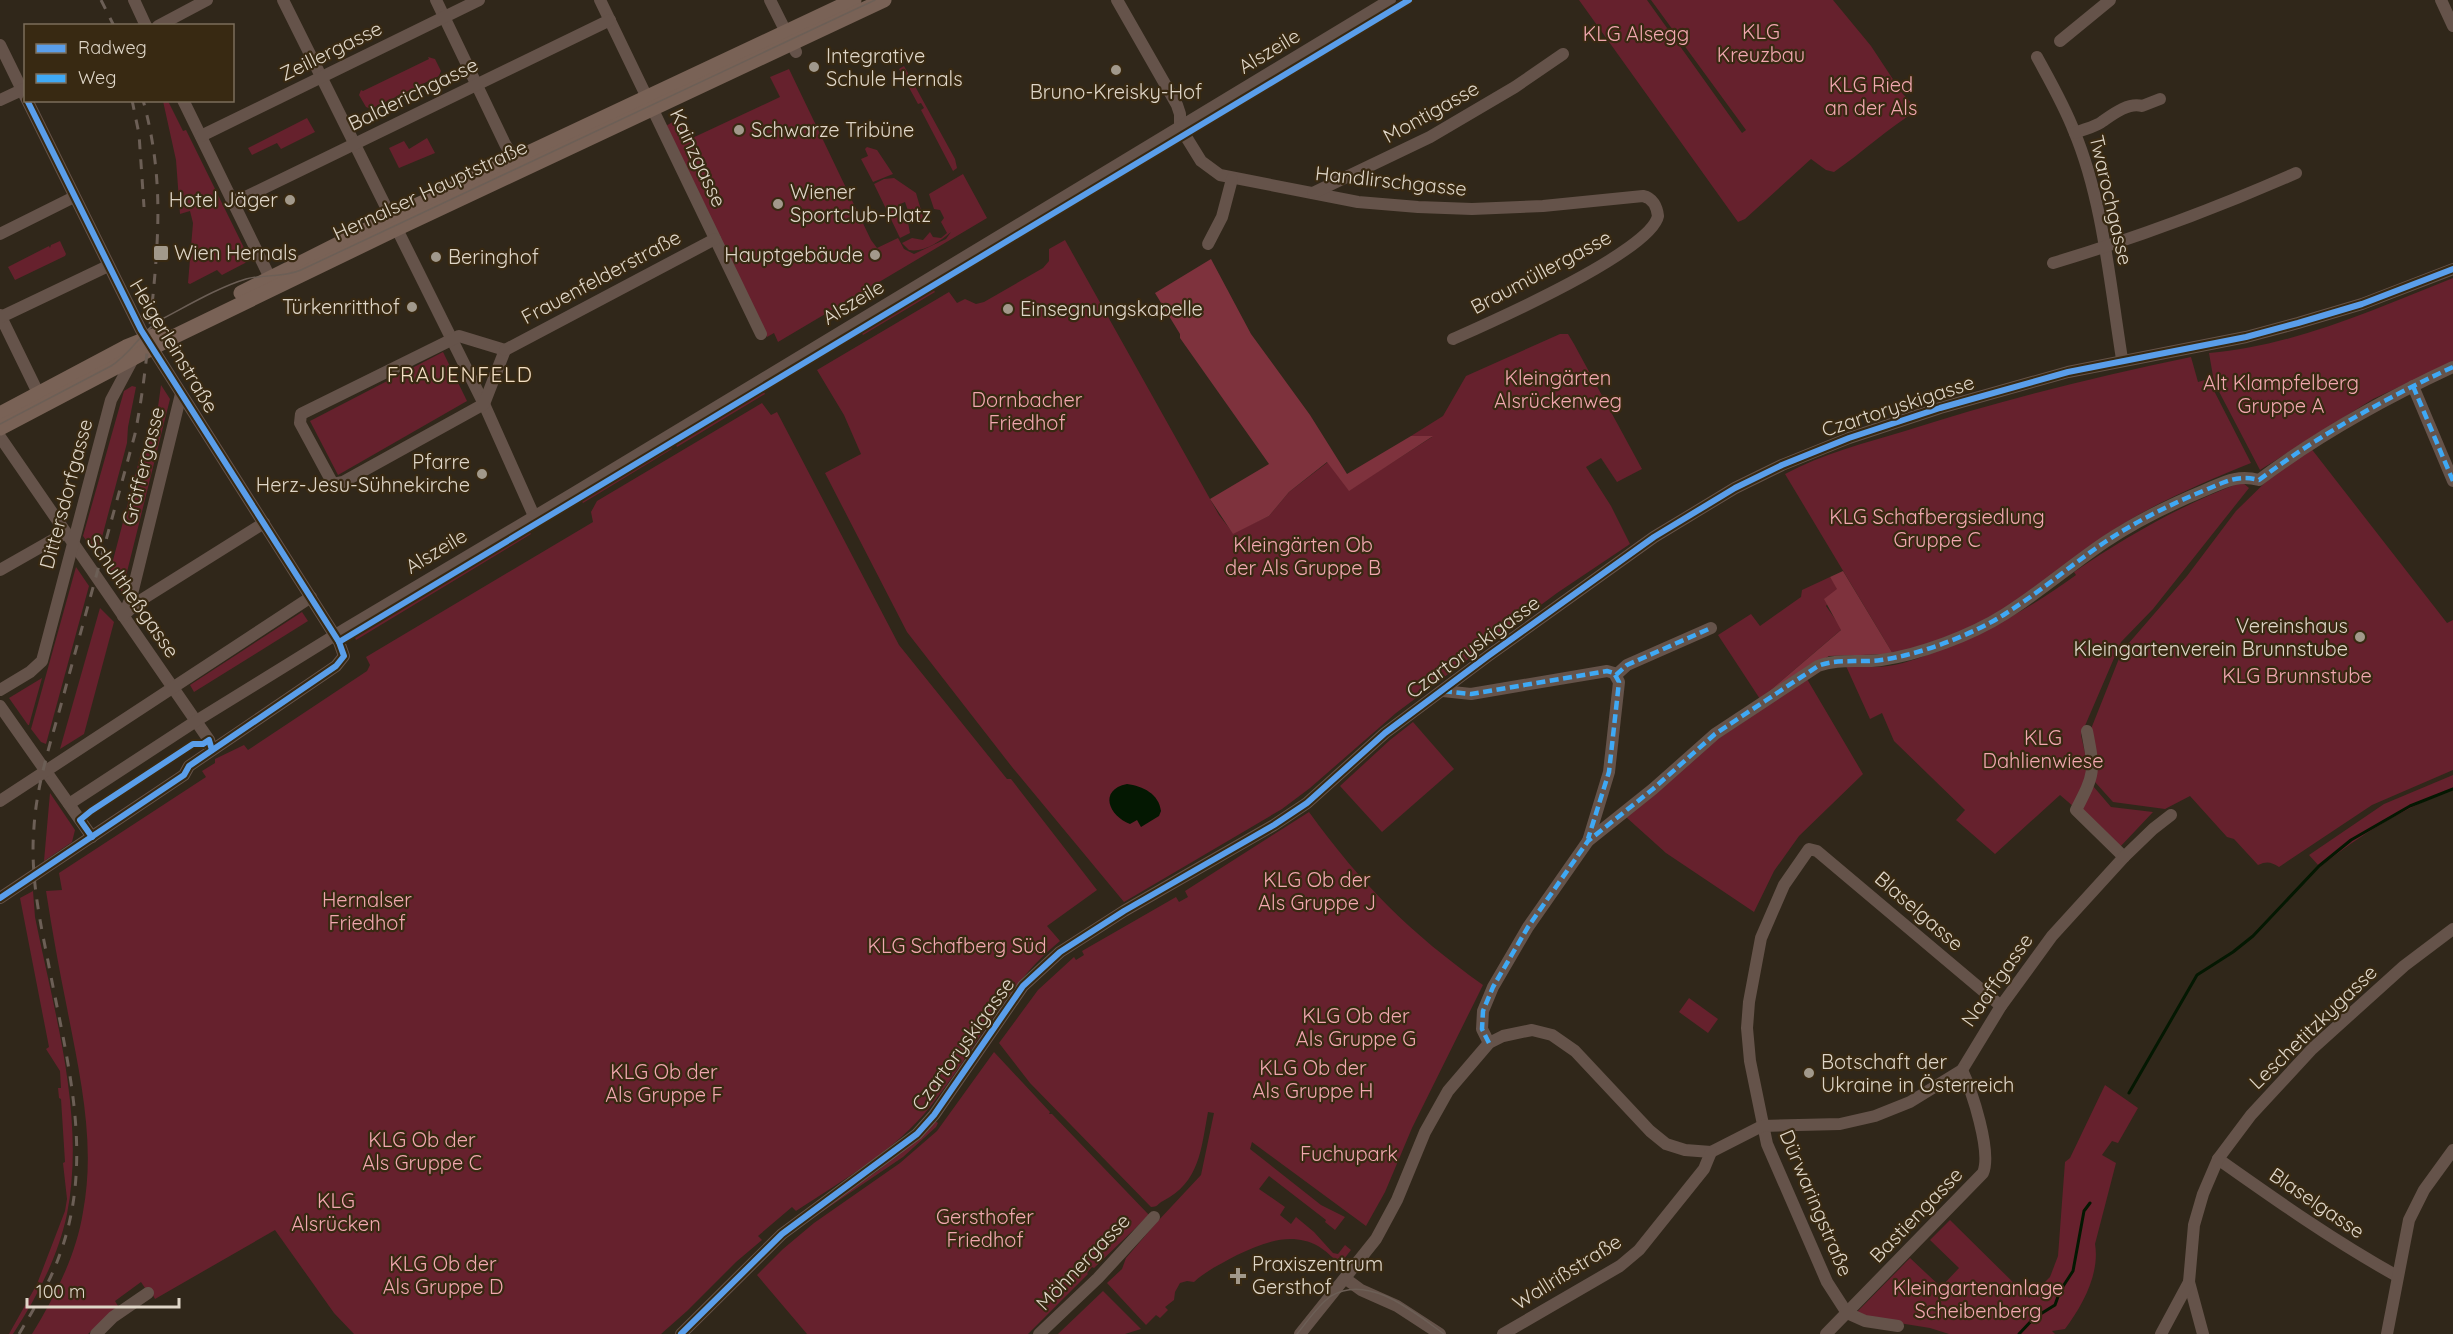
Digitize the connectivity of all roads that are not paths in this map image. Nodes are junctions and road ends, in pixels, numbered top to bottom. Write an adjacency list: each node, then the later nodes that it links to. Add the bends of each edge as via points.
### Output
1 (134, 0): 16 (street)
2 (207, 0): 17 (street)
3 (284, 0): 24 (street)
4 (436, 0): 14 (street)
5 (479, 0): 14 (street, Zeillergasse)
6 (600, 0): 15 (street, Kainzgasse)
7 (770, 0): 20 (street)
8 (854, 0): 20 (main road, Hernalser Hauptstraße)
9 (884, 0): 20 (main road, Hernalser Hauptstraße)
10 (1117, 0): 33 (street, Handlirschgasse, via 1176,105)
11 (1390, 0): 33 (street, Alszeile)
12 (2110, 0): 19 (street)
13 (2441, 0): 18 (street)
14 (444, 17): 24 (street, Zeillergasse); 25 (street)
15 (610, 20): 25 (street, Balderichgasse); 32 (street, Kainzgasse)
16 (145, 24)
17 (162, 24)
18 (2453, 26)
19 (2060, 41)
20 (791, 42): 32 (main road, Hernalser Hauptstraße)
21 (0, 45): 26 (street, Heigerleinstraße)
22 (1563, 54): 40 (street, Montigasse, via 1430,137)
23 (2037, 57): 34 (street, Twarochgasse)
24 (322, 77): 35 (street, Zeillergasse); 36 (street)
25 (477, 85): 36 (street, Balderichgasse); 37 (street)
26 (24, 92)
27 (24, 94): 29 (street)
28 (2160, 99): 34 (street, via 2142,106 2136,104)
29 (0, 100)
30 (29, 102): 41 (street, Heigerleinstraße)
31 (184, 102): 35 (street)
32 (653, 107): 37 (main road, Hernalser Hauptstraße); 46 (street, Kainzgasse)
33 (1180, 128): 39 (street, Handlirschgasse, via 1206,165); 70 (street, Alszeile)
34 (2075, 133): 48 (street, Twarochgasse)
35 (201, 136): 42 (street)
36 (354, 144): 42 (street, Balderichgasse); 44 (street)
37 (515, 160): 44 (main road, Hernalser Hauptstraße)
38 (2296, 173): 48 (street)
39 (1232, 179): 40 (street, Handlirschgasse); 47 (street, via 1222,218)
40 (1312, 193): 43 (street, Handlirschgasse, via 1358,202 1472,209 1643,196)
41 (74, 197): 45 (street); 50 (street, Heigerleinstraße)
42 (233, 203): 52 (street)
43 (1654, 204): 56 (street, Braumüllergasse, via 1658,216 1652,229 1610,259 1552,292)
44 (391, 219): 52 (main road, Hernalser Hauptstraße); 55 (street)
45 (0, 234)
46 (715, 239): 54 (street, Kainzgasse); 58 (street, Frauenfelderstraße)
47 (1208, 244)
48 (2104, 248): 49 (street); 59 (street, Twarochgasse)
49 (2053, 263)
50 (108, 266): 53 (street); 57 (street, Heigerleinstraße)
51 (2453, 269): 59 (street, Czartoryskigasse, via 2362,304 2298,323)
52 (272, 283): 57 (main road, Hernalser Hauptstraße)
53 (1, 316): 64 (street)
54 (761, 334)
55 (450, 339): 58 (street, via 463,336); 65 (street); 65 (street, via 304,412 300,423 331,481 337,484)
56 (1452, 339)
57 (151, 343): 60 (main road, Hernalser Hauptstraße); 63 (street, Heigerleinstraße); 64 (main road, Hernalser Hauptstraße, via 126,347)
58 (505, 350): 65 (street)
59 (2122, 360): 82 (street, Czartoryskigasse, via 1929,411 1849,438 1758,476 1613,565)
60 (130, 361): 64 (main road, Hernalser Hauptstraße); 73 (street, Dittersdorfgasse, via 111,400)
61 (2453, 368): 62 (street)
62 (2414, 386): 69 (street); 92 (street, via 2341,425 2259,480 2236,477 2127,528 2004,615 1959,637 1905,655 1830,661 1818,666 1715,734)
63 (181, 394): 71 (street, Heigerleinstraße); 76 (street, Gräffergasse, via 131,598)
64 (39, 395): 66 (main road, Hernalser Hauptstraße); 67 (main road, Hernalser Hauptstraße)
65 (484, 404): 70 (street)
66 (0, 414)
67 (0, 428)
68 (0, 437): 72 (street, Schultheßgasse)
69 (2453, 481)
70 (534, 516): 78 (street, Alszeile)
71 (264, 524): 75 (street, Heigerleinstraße); 76 (street, via 138,602)
72 (65, 533): 73 (street, Schultheßgasse); 74 (street)
73 (74, 545): 76 (street, Schultheßgasse); 81 (street, Dittersdorfgasse, via 45,654 38,666)
74 (0, 570)
75 (311, 597): 78 (street, Heigerleinstraße); 80 (street)
76 (123, 616): 80 (street, Schultheßgasse)
77 (1711, 628): 79 (street, via 1627,665)
78 (335, 635): 84 (street, Alszeile); 86 (street, via 344,650 336,666)
79 (1616, 675): 82 (street, via 1607,671 1471,694); 92 (street, via 1619,682 1610,772)
80 (173, 688): 84 (street, Schultheßgasse); 87 (street)
81 (0, 690)
82 (1443, 691): 112 (street, Czartoryskigasse, via 1385,733 1307,803 1060,952 1023,986 922,1128 782,1234)
83 (0, 706): 87 (street)
84 (196, 721): 86 (street, Schultheßgasse); 89 (street, Alszeile)
85 (2087, 731): 94 (street, via 2093,777 2076,810)
86 (212, 750): 91 (street, via 189,766 184,775)
87 (46, 771): 88 (street); 89 (street)
88 (0, 801)
89 (69, 804): 91 (street)
90 (2171, 815): 94 (street, Naaffgasse)
91 (92, 837): 95 (street)
92 (1588, 840): 98 (street, via 1528,927 1493,987 1482,1029)
93 (1809, 849): 97 (street, Blaselgasse, via 1825,857); 100 (street, Dürwaringstraße, via 1772,910 1753,969 1747,1028)
94 (2124, 856): 97 (street, Naaffgasse, via 2052,936)
95 (0, 898)
96 (2453, 929): 103 (street, Leschetitzkygasse, via 2404,966 2312,1049 2251,1115)
97 (2001, 1006): 99 (street, Naaffgasse)
98 (1489, 1043): 102 (street, via 1532,1030 1552,1035 1575,1051 1666,1144); 106 (street, via 1448,1091 1425,1132 1383,1228)
99 (1962, 1070): 100 (street, Naaffgasse, via 1910,1102 1875,1116 1840,1124); 109 (street, Bastiengasse, via 1974,1102 1986,1167)
100 (1762, 1126): 102 (street, Naaffgasse); 109 (street, Dürwaringstraße, via 1827,1282)
101 (2453, 1150): 105 (street, via 2424,1190 2409,1220)
102 (1711, 1152): 116 (street, Wallrißstraße, via 1704,1169 1639,1250 1620,1266)
103 (2218, 1159): 105 (street, Blaselgasse, via 2351,1251); 107 (street, Leschetitzkygasse, via 2194,1225)
104 (1154, 1216): 113 (street, Möhnergasse, via 1098,1278)
105 (2397, 1276): 120 (street)
106 (1346, 1279): 114 (street); 115 (street)
107 (2190, 1282): 118 (street, Leschetitzkygasse); 119 (street)
108 (148, 1293): 111 (street)
109 (1847, 1313): 110 (street, via 1865,1322); 117 (street, Bastiengasse)
110 (1898, 1326)
111 (96, 1334)
112 (681, 1334)
113 (1039, 1334)
114 (1300, 1334)
115 (1440, 1334)
116 (1503, 1334)
117 (1826, 1334)
118 (2161, 1334)
119 (2203, 1334)
120 (2387, 1334)

